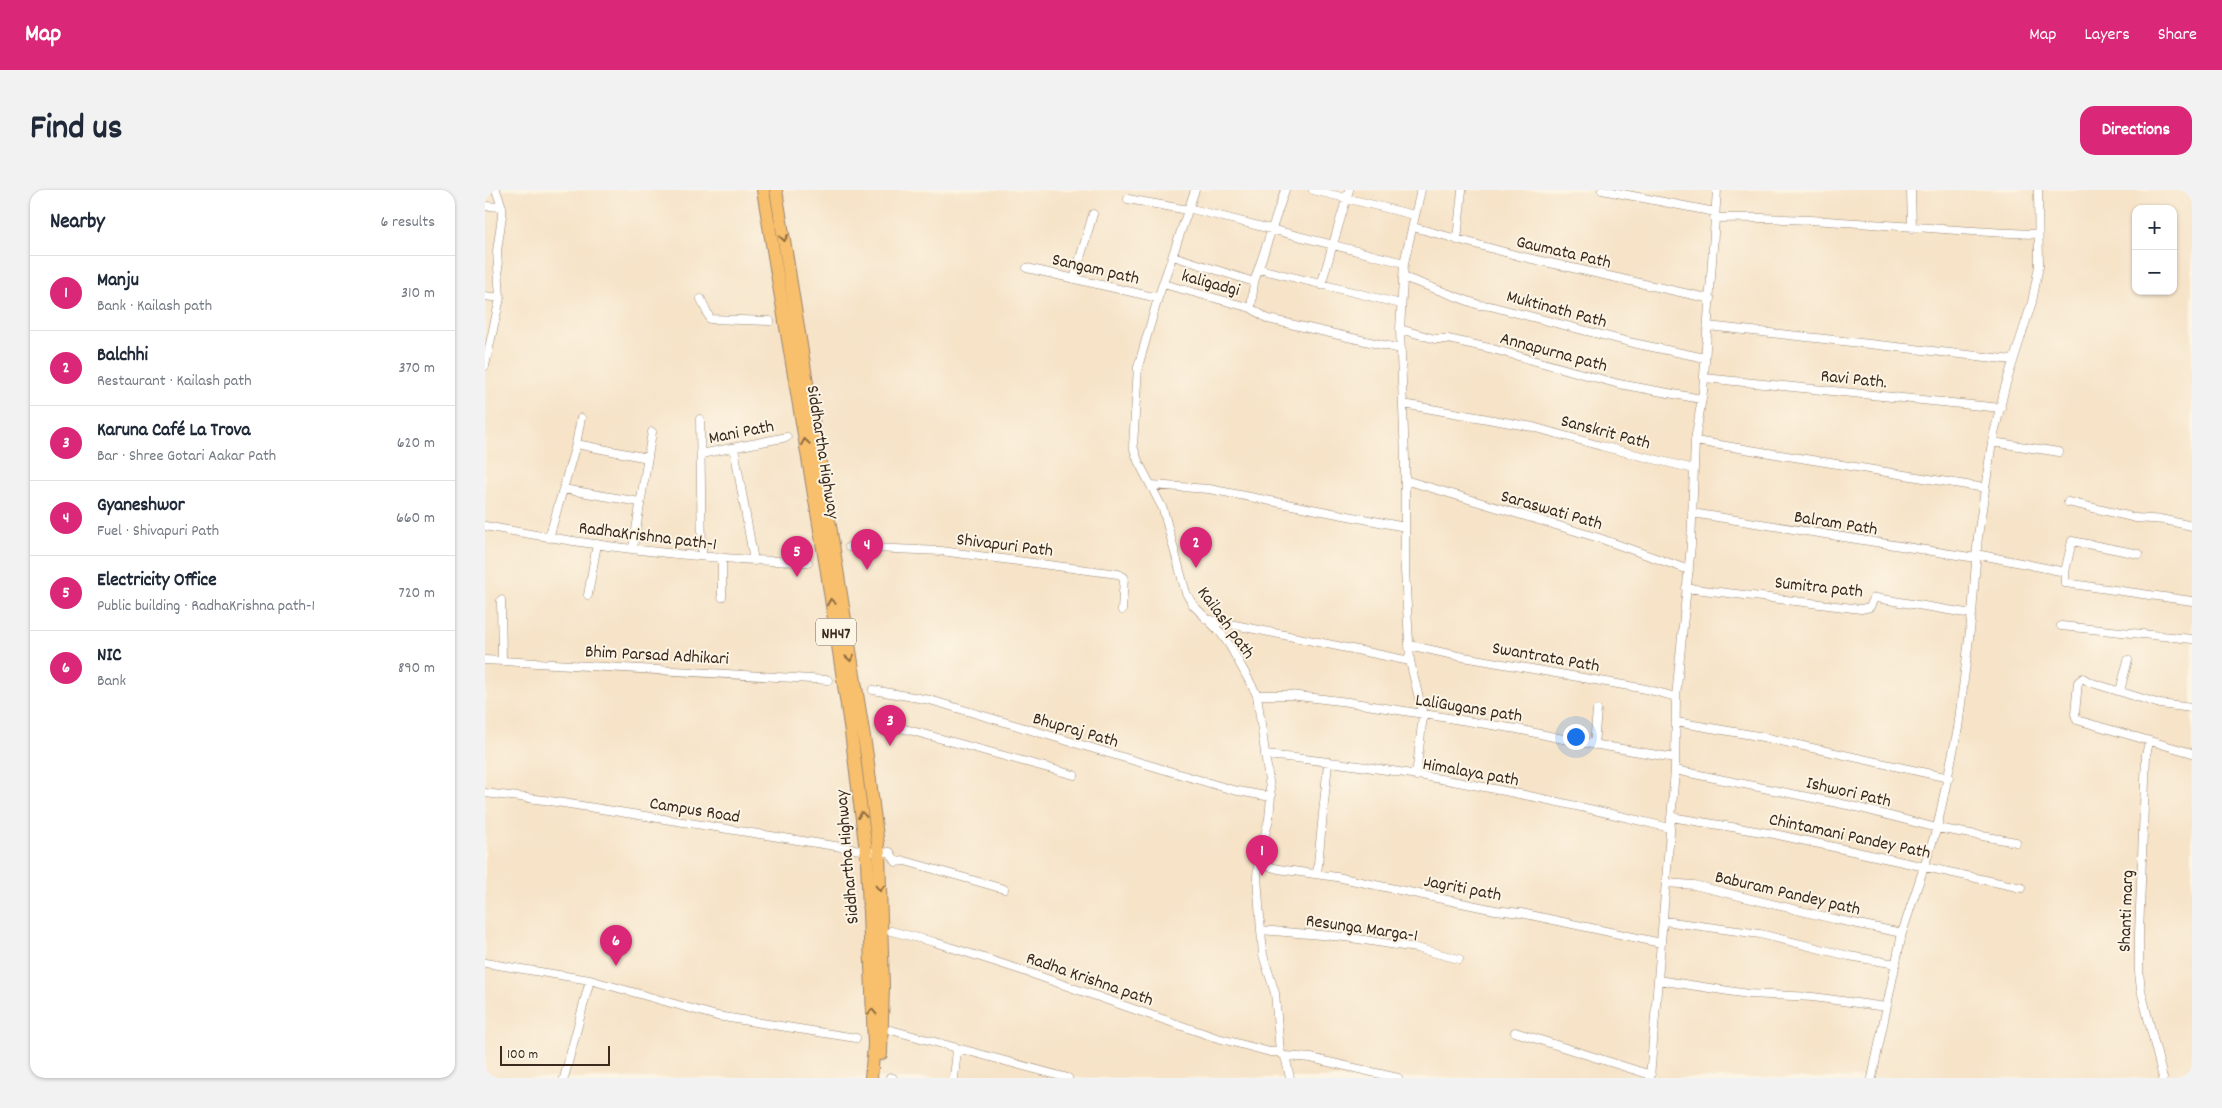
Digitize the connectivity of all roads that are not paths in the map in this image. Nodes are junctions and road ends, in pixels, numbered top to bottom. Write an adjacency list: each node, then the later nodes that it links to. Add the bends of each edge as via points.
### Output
1 (496, 190): 16 (street)
2 (763, 190): 129 (highway, Siddhartha Highway / NH47, one-way to 2)
3 (776, 190): 129 (highway, Siddhartha Highway / NH47, one-way to 129, via 867,756)
4 (1195, 190): 17 (street, Kailash path)
5 (1285, 190): 23 (street)
6 (1313, 190): 13 (street)
7 (1421, 190): 19 (street)
8 (1462, 190): 25 (street)
9 (1602, 190): 20 (street)
10 (1717, 190): 20 (street)
11 (1911, 190): 22 (street)
12 (2038, 190): 24 (street)
13 (1348, 194): 19 (street); 26 (street)
14 (1128, 199): 17 (street)
15 (485, 206): 16 (street)
16 (502, 207): 37 (street, via 497,251)
17 (1188, 209): 23 (street); 27 (street, Kailash path)
18 (1093, 214): 32 (street)
19 (1414, 215): 21 (street)
20 (1715, 215): 22 (street); 40 (street)
21 (1413, 227): 25 (street, Gaumata Path); 28 (street)
22 (1912, 228): 24 (street)
23 (1272, 230): 26 (street); 30 (street)
24 (2038, 234): 48 (street, via 2036,282)
25 (1457, 240): 40 (street, Gaumata Path)
26 (1332, 246): 28 (street); 35 (street)
27 (1173, 256): 33 (street); 34 (street, Kailash path)
28 (1404, 263): 31 (street)
29 (1027, 268): 32 (street, Sangam path)
30 (1259, 269): 33 (street); 35 (street)
31 (1403, 277): 41 (street); 47 (street, Muktinath Path, via 1479,305)
32 (1074, 279): 38 (street, Sangam path)
33 (1254, 282): 42 (street)
34 (1163, 284): 38 (street, Kailash path); 42 (street, kaligadgi)
35 (1321, 285): 41 (street)
36 (485, 296): 37 (street)
37 (499, 298): 49 (street)
38 (1158, 298): 67 (street, Kailash path, via 1139,367 1133,446)
39 (701, 299): 43 (street, via 711,319)
40 (1711, 299): 44 (street)
41 (1401, 304): 45 (street)
42 (1251, 308): 46 (street, kaligadgi, via 1268,319)
43 (770, 321)
44 (1708, 326): 47 (street); 48 (street)
45 (1400, 329): 46 (street); 51 (street, Annapurna path, via 1489,348 1619,384)
46 (1401, 349): 52 (street)
47 (1705, 358): 50 (street)
48 (2013, 360): 53 (street)
49 (485, 366)
50 (1704, 378): 51 (street); 53 (street, Ravi Path.)
51 (1701, 399): 58 (street)
52 (1403, 404): 65 (street, Sanskrit Path, via 1510,422); 66 (street)
53 (2001, 408): 59 (street)
54 (581, 418): 60 (street)
55 (700, 419): 63 (street)
56 (652, 432): 64 (street)
57 (787, 437): 61 (street, Mani Path)
58 (1695, 440): 65 (street); 68 (street)
59 (1992, 442): 62 (street); 68 (street)
60 (576, 444): 64 (street); 69 (street)
61 (734, 448): 63 (street, Mani Path); 84 (street)
62 (2059, 452)
63 (701, 454): 81 (street)
64 (648, 458): 70 (street)
65 (1694, 469): 72 (street)
66 (1405, 480): 75 (street); 86 (street, Saraswati Path, via 1599,538)
67 (1151, 485): 75 (street, via 1209,489); 95 (street, Kailash path, via 1163,509 1186,593)
68 (1985, 488): 82 (street)
69 (563, 489): 70 (street); 76 (street)
70 (640, 502): 79 (street)
71 (2068, 502): 74 (street, via 2136,518)
72 (1692, 513): 82 (street, Balram Path); 86 (street)
73 (485, 526): 76 (street, RadhaKrishna path-1)
74 (2192, 526)
75 (1405, 527): 98 (street)
76 (549, 538): 77 (street, RadhaKrishna path-1)
77 (597, 544): 79 (street, RadhaKrishna path-1); 89 (street)
78 (849, 547): 93 (street, Shivapuri Path, via 941,551 1118,574 1124,578)
79 (633, 548): 81 (street, RadhaKrishna path-1)
80 (2139, 554): 87 (street, via 2071,541)
81 (702, 556): 83 (street, RadhaKrishna path-1)
82 (1976, 556): 87 (street, Balram Path); 94 (street)
83 (722, 558): 84 (street, RadhaKrishna path-1); 90 (street)
84 (754, 561): 85 (street, RadhaKrishna path-1)
85 (808, 562)
86 (1689, 570): 88 (street)
87 (2065, 572): 92 (street, via 2065,583)
88 (1686, 588): 94 (street, Sumitra path, via 1861,609 1870,607 1876,598); 107 (street)
89 (588, 595)
90 (722, 597)
91 (501, 600): 101 (street)
92 (2192, 601)
93 (1122, 610)
94 (1972, 614): 122 (street)
95 (1205, 619): 102 (street); 106 (street, Kailash path, via 1230,646)
96 (2061, 626): 97 (street)
97 (2192, 639)
98 (1409, 645): 102 (street); 107 (street, Swantrata Path)
99 (485, 660): 101 (street, Bhim Parsad Adhikari)
100 (2128, 660): 105 (street)
101 (501, 661): 103 (street, Bhim Parsad Adhikari)
102 (1410, 661): 110 (street)
103 (828, 680)
104 (873, 690): 124 (street, Bhupraj Path, via 930,700 1224,787)
105 (2120, 691): 108 (street, via 2160,704); 113 (street, via 2080,679 2075,719)
106 (1257, 695): 110 (street, LaliGugans path, via 1307,697); 116 (street, Kailash path)
107 (1676, 697): 111 (street)
108 (2192, 708)
109 (1597, 710): 114 (street)
110 (1423, 715): 114 (street, LaliGugans path); 121 (street)
111 (1676, 722): 117 (street); 122 (street, via 1758,736)
112 (879, 725): 120 (street)
113 (2149, 742): 115 (street); 161 (street, Shanti marg, via 2145,771 2139,972)
114 (1594, 745): 117 (street, LaliGugans path)
115 (2192, 753)
116 (1265, 755): 118 (street, Himalaya path); 124 (street, Kailash path)
117 (1675, 758): 119 (street)
118 (1328, 762): 121 (street, Himalaya path); 132 (street)
119 (1675, 770): 125 (street); 127 (street, Ishwori Path, via 1852,806)
120 (1074, 775)
121 (1416, 776): 126 (street, Himalaya path, via 1559,802)
122 (1949, 778): 127 (street)
123 (485, 793): 129 (street, Campus Road)
124 (1271, 797): 130 (street, Kailash path)
125 (1671, 817): 126 (street); 131 (street, Chintamani Pandey Path, via 1774,834)
126 (1671, 828): 133 (street)
127 (1937, 828): 128 (street, Ishwori Path); 131 (street)
128 (2016, 842)
129 (872, 852): 135 (street, Campus Road, via 890,852 896,862); 154 (highway, Siddhartha Highway / NH47, one-way to 129, via 874,1045); 155 (highway, Siddhartha Highway / NH47, one-way to 155)
130 (1258, 863): 132 (street, Jagriti path); 137 (street, Kailash path)
131 (1923, 865): 134 (street, Chintamani Pandey Path); 139 (street)
132 (1317, 874): 140 (street, Jagriti path)
133 (1666, 883): 136 (street); 139 (street, Baburam Pandey path, via 1694,885)
134 (2022, 888)
135 (1004, 889)
136 (1663, 920): 140 (street); 143 (street, via 1760,934)
137 (1261, 930): 141 (street, Resunga Marga-1, via 1345,937 1416,948); 151 (street, Kailash path, via 1263,955 1275,993)
138 (891, 931): 151 (street, Radha Krishna path, via 1021,970 1214,1037)
139 (1902, 933): 143 (street)
140 (1661, 943): 145 (street)
141 (1459, 959)
142 (485, 963): 144 (street)
143 (1896, 964): 146 (street)
144 (591, 980): 149 (street, via 717,1016); 153 (street)
145 (1658, 980): 146 (street, via 1748,994 1813,997); 152 (street)
146 (1886, 1007): 160 (street)
147 (891, 1030): 150 (street)
148 (1515, 1032): 152 (street)
149 (856, 1038)
150 (957, 1050): 156 (street); 157 (street)
151 (1282, 1054): 158 (street, Kailash path); 159 (street, Radha Krishna path)
152 (1651, 1077)
153 (564, 1078)
154 (871, 1078)
155 (888, 1078)
156 (954, 1078)
157 (1067, 1078)
158 (1290, 1078)
159 (1398, 1078)
160 (1872, 1078)
161 (2163, 1078)

